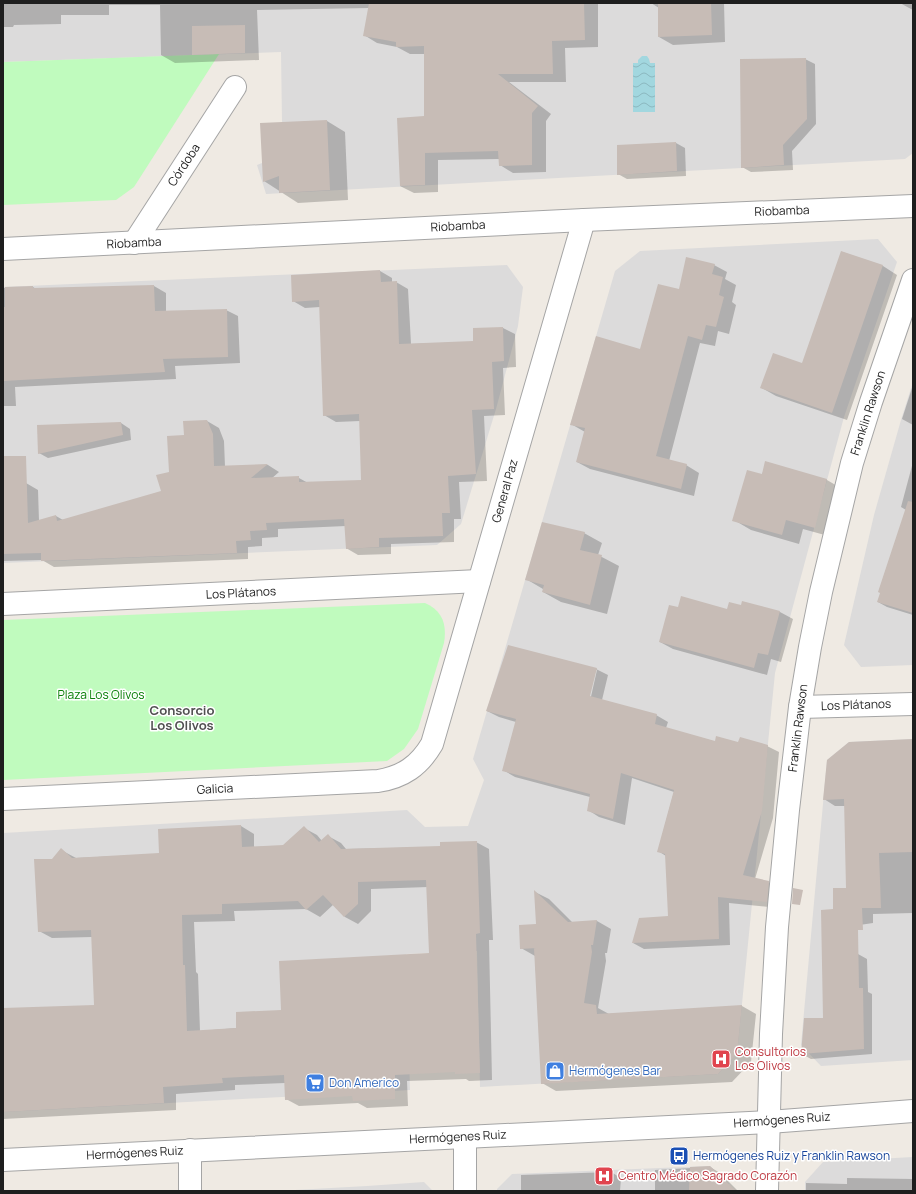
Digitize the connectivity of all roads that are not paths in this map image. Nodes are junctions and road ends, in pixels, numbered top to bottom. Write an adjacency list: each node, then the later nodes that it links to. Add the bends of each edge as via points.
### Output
1 (235, 87): 4 (street, Córdoba)
2 (913, 206): 3 (street, Riobamba)
3 (584, 220): 4 (street, Riobamba); 7 (street, General Paz)
4 (134, 243): 5 (street, Riobamba)
5 (3, 249)
6 (913, 280): 10 (street, Franklin Rawson, via 852,463 821,592)
7 (479, 581): 8 (street, Los Plátanos); 11 (street, General Paz, via 432,744)
8 (3, 604)
9 (913, 704): 10 (street, Los Plátanos)
10 (800, 707): 14 (street, Franklin Rawson, via 777,927)
11 (421, 760): 12 (street, Galicia, via 402,774 378,781)
12 (3, 799)
13 (913, 1111): 14 (street, Hermógenes Ruiz)
14 (769, 1122): 15 (street, Hermógenes Ruiz); 20 (street, Franklin Rawson)
15 (465, 1137): 16 (street, Hermógenes Ruiz); 19 (street)
16 (190, 1150): 17 (street, Hermógenes Ruiz); 18 (street)
17 (3, 1160)
18 (190, 1191)
19 (465, 1191)
20 (767, 1191)

